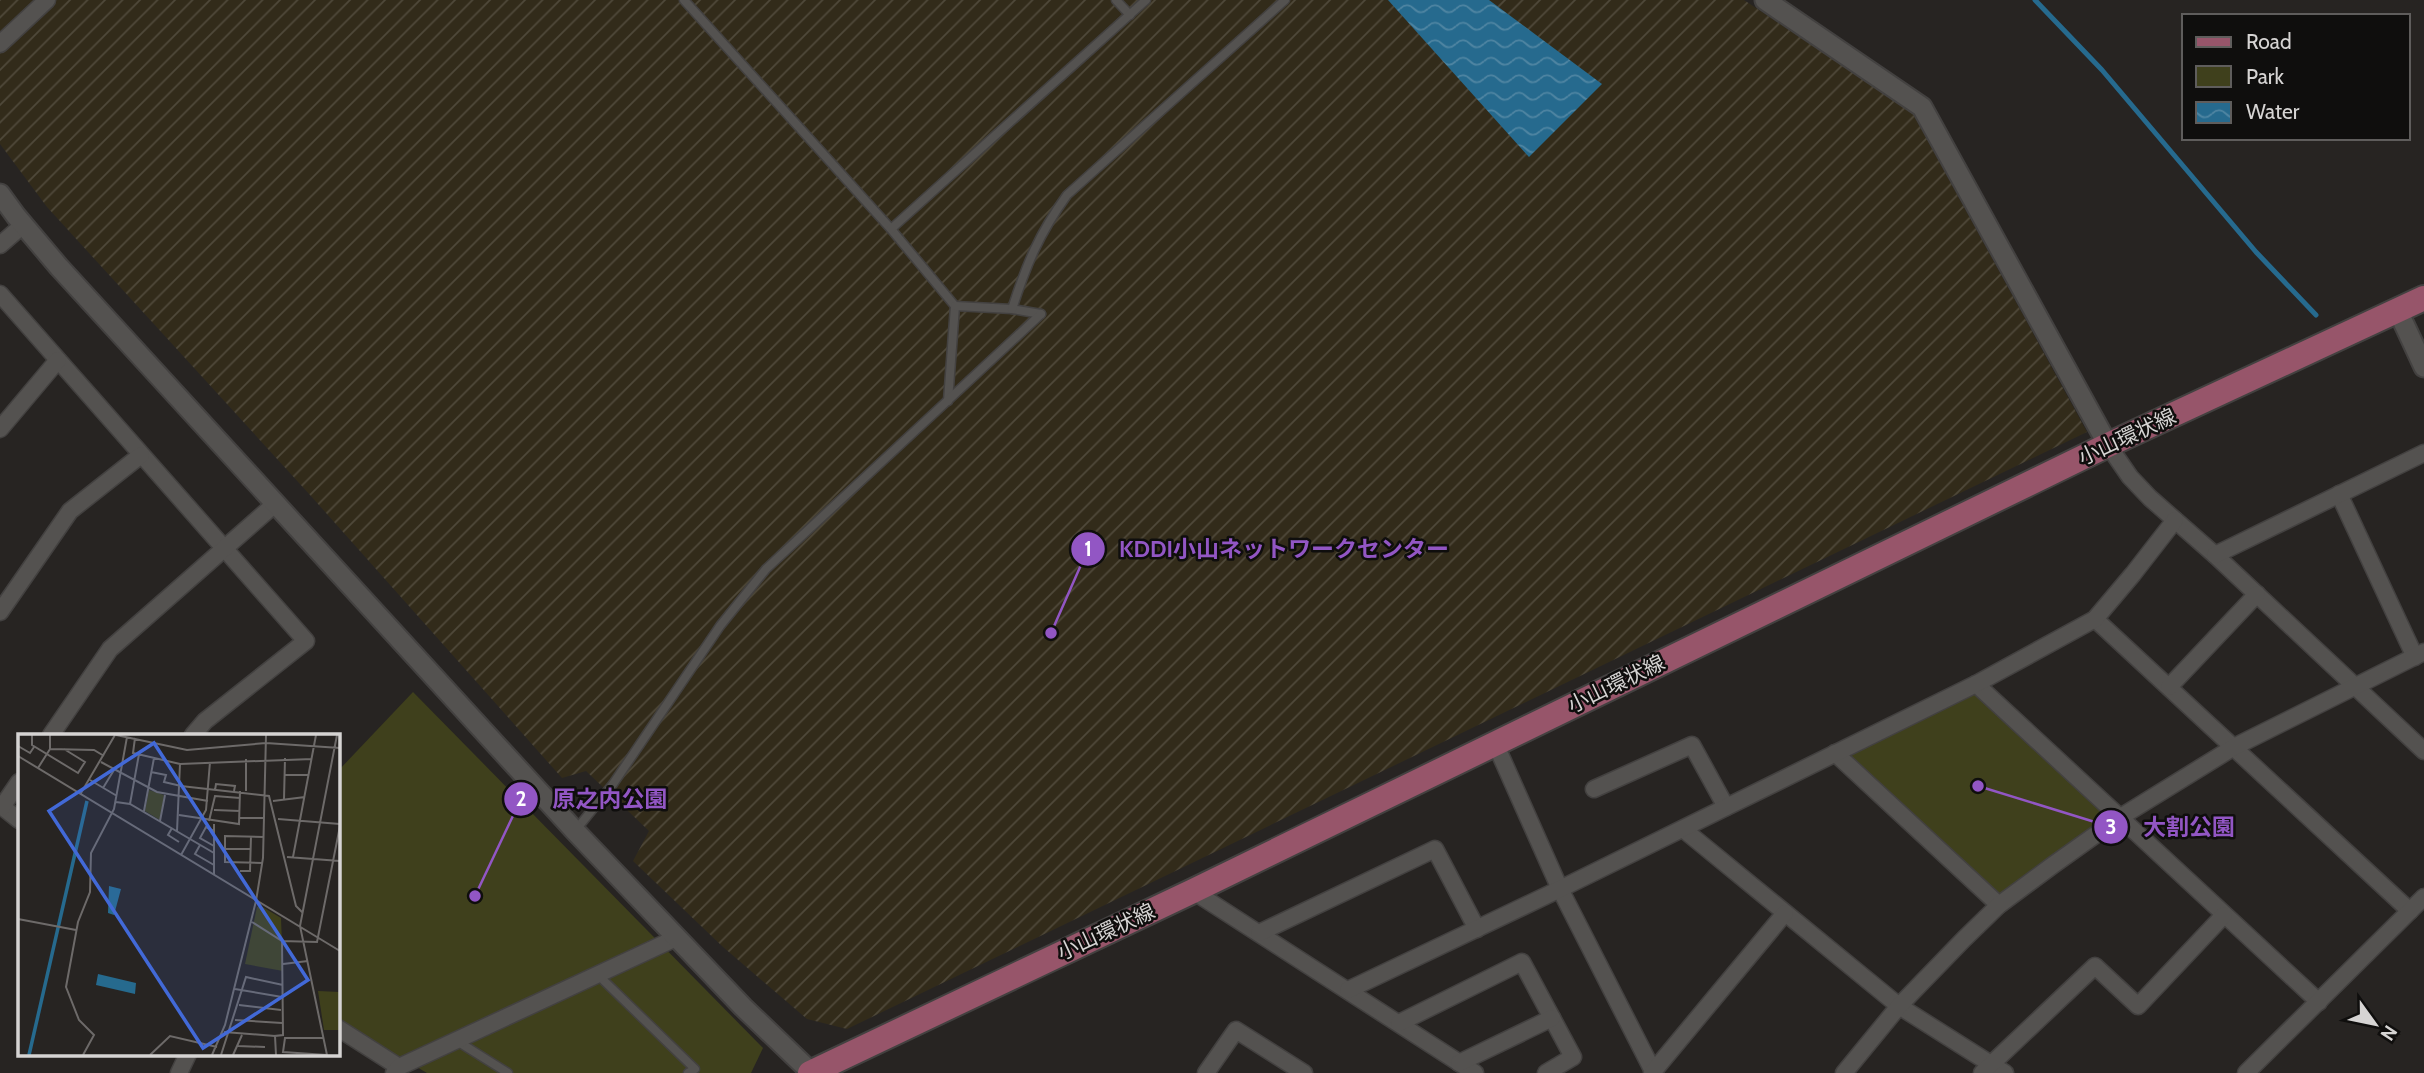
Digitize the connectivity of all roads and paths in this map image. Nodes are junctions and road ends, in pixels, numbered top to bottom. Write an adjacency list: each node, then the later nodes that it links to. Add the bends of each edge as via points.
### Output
1 (47, 0): 8 (street)
2 (684, 0): 11 (lane)
3 (1116, 0): 7 (lane)
4 (1146, 0): 7 (lane)
5 (1285, 0): 16 (lane, via 1067,195 1028,259)
6 (1765, 0): 22 (street, via 1922,107)
7 (1130, 15): 11 (lane)
8 (0, 44)
9 (0, 194): 10 (street)
10 (23, 225): 12 (street); 26 (street)
11 (891, 229): 15 (lane)
12 (0, 245)
13 (0, 294): 18 (street)
14 (2424, 298): 17 (main road, 小山環状線)
15 (955, 306): 16 (lane); 20 (lane)
16 (1012, 309): 20 (lane, via 1041,314)
17 (2398, 311): 19 (street); 22 (main road, 小山環状線)
18 (58, 360): 21 (street); 24 (street)
19 (2424, 367)
20 (948, 401): 50 (lane, via 766,569 720,626)
21 (0, 429)
22 (2108, 446): 27 (street, via 2130,477); 39 (main road, 小山環状線)
23 (2424, 453): 25 (street)
24 (141, 455): 28 (street); 31 (street, via 71,511)
25 (2339, 495): 29 (street); 33 (street)
26 (276, 503): 28 (street); 50 (street)
27 (2175, 520): 29 (street); 32 (street)
28 (224, 549): 37 (street, via 110,649); 38 (street, via 306,641)
29 (2215, 555): 30 (street)
30 (2257, 594): 35 (street); 36 (street)
31 (0, 612)
32 (2095, 619): 34 (street); 36 (street)
33 (2419, 654): 35 (street)
34 (1976, 684): 42 (street); 47 (street)
35 (2354, 686): 40 (street); 41 (street)
36 (2169, 687): 40 (street)
37 (52, 734)
38 (194, 734)
39 (1495, 743): 51 (street); 52 (main road, 小山環状線)
40 (2234, 747): 47 (street); 55 (street)
41 (2424, 751)
42 (1835, 754): 46 (street); 54 (street)
43 (18, 783): 45 (street)
44 (1594, 789): 46 (street, via 1692,745)
45 (1, 806): 48 (street)
46 (1726, 807): 49 (street)
47 (2119, 818): 54 (street); 57 (street)
48 (18, 819)
49 (1683, 828): 51 (street); 56 (street)
50 (575, 831): 60 (street)
51 (1560, 889): 58 (street); 81 (street)
52 (1193, 891): 59 (street); 76 (main road, 小山環状線)
53 (2424, 897): 55 (street)
54 (1999, 905): 64 (street)
55 (2410, 911): 63 (street)
56 (1785, 913): 64 (street); 81 (street)
57 (2224, 915): 63 (street); 71 (street, via 2138,1006 2095,966)
58 (1477, 929): 59 (street, via 1435,849); 62 (street)
59 (1259, 933): 62 (street)
60 (676, 938): 61 (street); 76 (street)
61 (597, 974): 68 (street); 75 (lane, via 695,1069)
62 (1348, 990): 66 (street)
63 (2319, 1002): 84 (street)
64 (1899, 1006): 71 (street); 82 (street)
65 (1552, 1018): 66 (street, via 1522,962); 70 (street); 80 (street, via 1573,1057)
66 (1399, 1023): 70 (street)
67 (340, 1029): 72 (street)
68 (456, 1040): 72 (street); 74 (lane)
69 (187, 1056): 73 (street)
70 (1459, 1063): 79 (street)
71 (1986, 1068): 83 (street)
72 (396, 1070)
73 (179, 1073)
74 (508, 1073)
75 (688, 1073)
76 (811, 1073)
77 (1206, 1073): 78 (street, via 1236,1030)
78 (1304, 1073)
79 (1475, 1073)
80 (1546, 1073)
81 (1653, 1073)
82 (1844, 1073)
83 (2006, 1073)
84 (2246, 1073)

